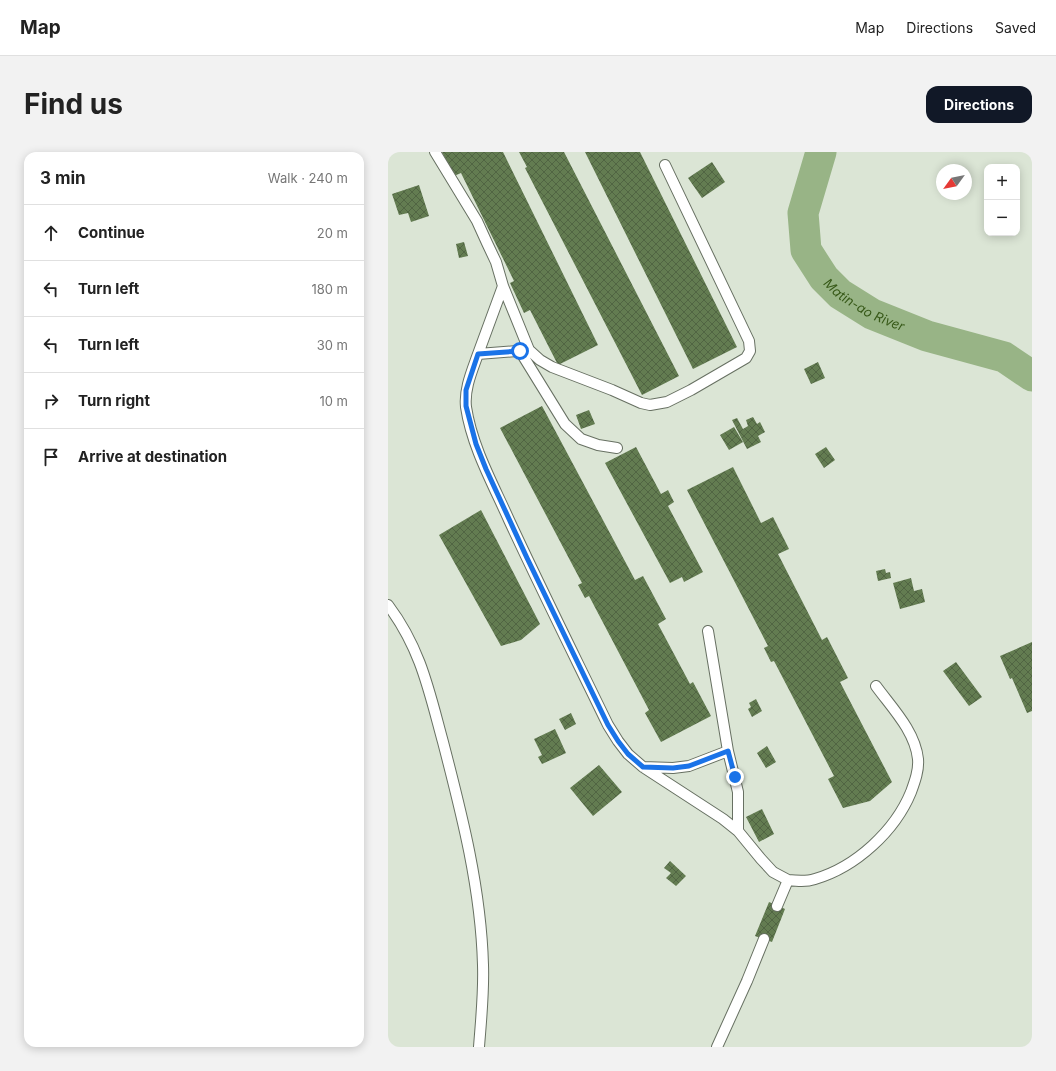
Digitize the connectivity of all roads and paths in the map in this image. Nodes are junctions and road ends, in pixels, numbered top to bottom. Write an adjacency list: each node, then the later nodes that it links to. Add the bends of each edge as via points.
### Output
1 (436, 152): 3 (lane, via 488,242)
2 (665, 165): 4 (lane, via 749,341 750,350 746,358 667,402 650,405 552,367)
3 (503, 286): 4 (lane); 5 (lane)
4 (524, 351): 5 (lane); 6 (lane, via 565,424 581,439)
5 (478, 354): 11 (lane, via 466,390 466,406 476,444 527,558 608,725 628,754)
6 (617, 448)
7 (388, 605): 16 (lane, via 405,628 418,658 462,813 481,927 483,986)
8 (708, 631): 10 (lane)
9 (876, 686): 13 (lane, via 914,742 918,759 917,772 906,805 882,837 848,864 813,880)
10 (728, 751): 11 (lane, via 689,766); 12 (lane, via 738,792)
11 (643, 767): 12 (lane)
12 (738, 831): 13 (lane, via 773,872)
13 (788, 880): 14 (lane)
14 (777, 906)
15 (764, 939): 17 (lane)
16 (479, 1047)
17 (717, 1047)

